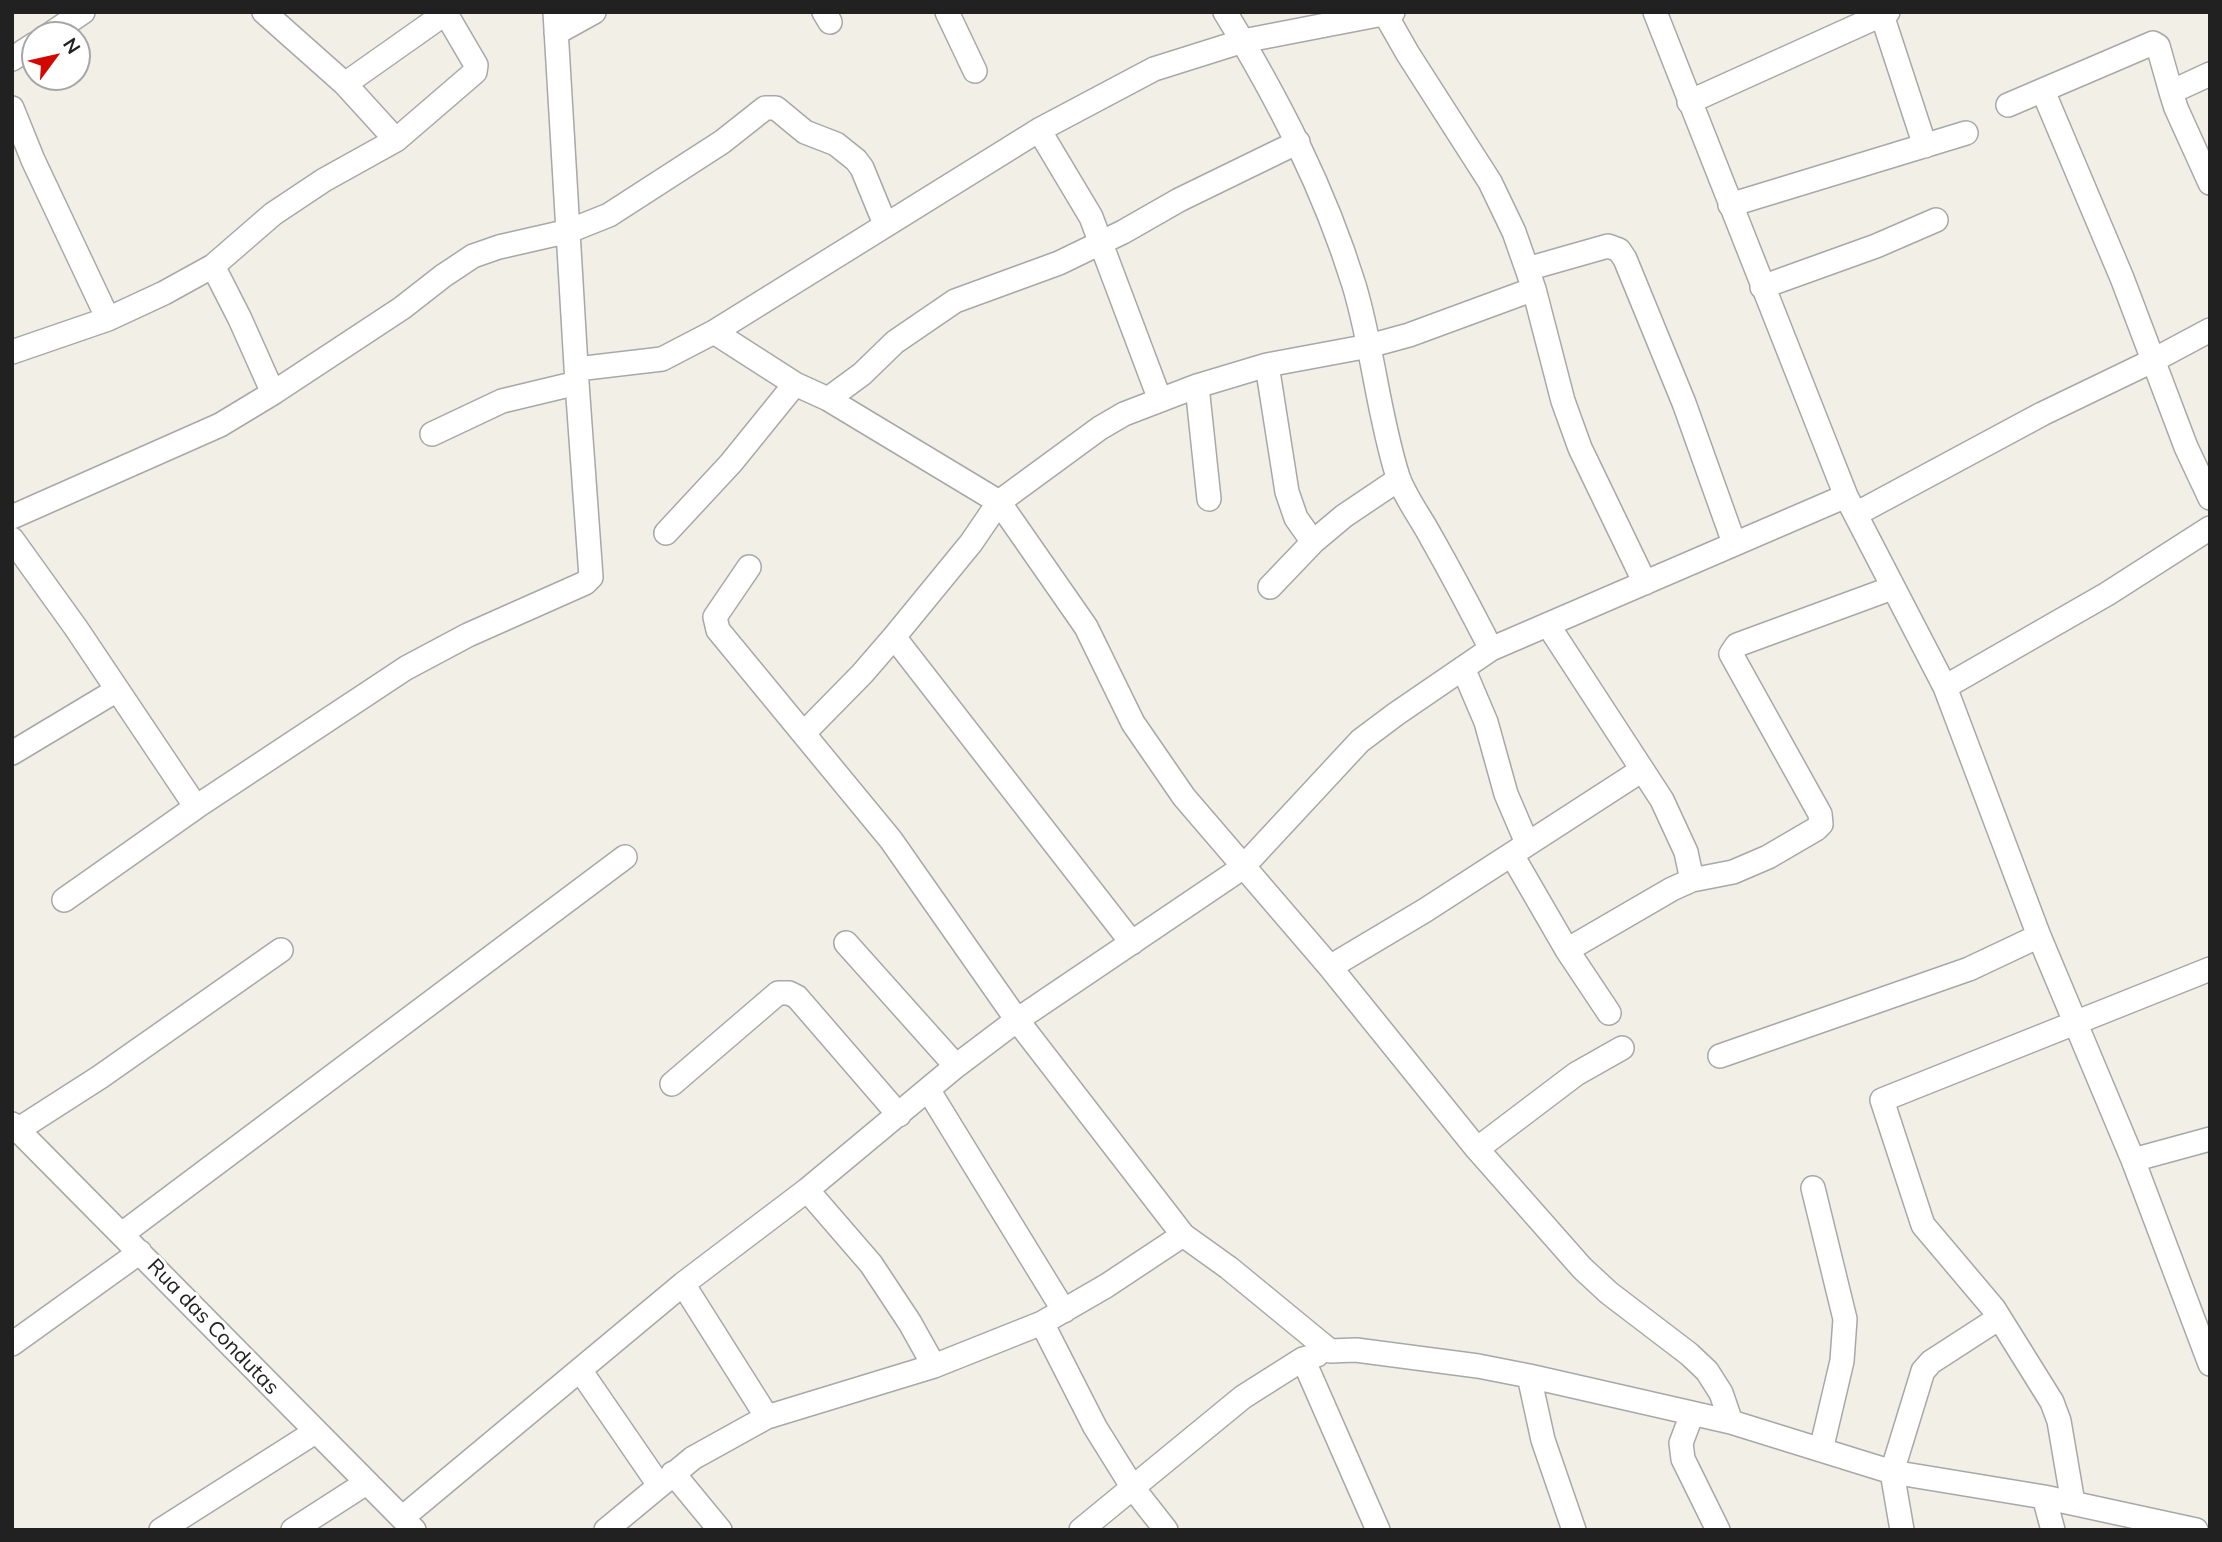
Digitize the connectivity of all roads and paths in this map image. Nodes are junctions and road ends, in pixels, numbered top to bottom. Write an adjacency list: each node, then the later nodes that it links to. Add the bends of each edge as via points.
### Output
1 (264, 12): 13 (street)
2 (446, 12): 13 (street); 21 (street, via 475,72)
3 (594, 12): 9 (street)
4 (947, 12): 11 (street)
5 (1226, 12): 10 (street)
6 (1655, 12): 16 (street)
7 (1388, 13): 10 (street); 31 (street, via 1490,182)
8 (1885, 13): 16 (street); 23 (street)
9 (556, 23): 28 (street)
10 (1243, 41): 19 (street, via 1154,69); 22 (street)
11 (975, 71)
12 (2210, 74): 15 (street)
13 (345, 84): 21 (street)
14 (2043, 91): 15 (street, via 2153,43 2158,46); 17 (street); 38 (street)
15 (2171, 92): 24 (street)
16 (1689, 102): 25 (street)
17 (2008, 106)
18 (12, 108): 33 (street)
19 (1039, 130): 27 (street); 29 (street, via 1085,206)
20 (1966, 133): 23 (street)
21 (396, 140): 30 (street, via 273,214)
22 (1298, 142): 29 (street); 36 (street, via 1333,223)
23 (1925, 146): 25 (street)
24 (2210, 183)
25 (1730, 205): 32 (street)
26 (1936, 220): 32 (street)
27 (885, 224): 28 (street, via 856,160 836,144 805,132 771,106 609,215); 35 (street)
28 (569, 231): 40 (street); 43 (street, via 473,256)
29 (1101, 243): 44 (street, via 1045,270 955,301 895,342); 45 (street)
30 (213, 266): 33 (street); 43 (street)
31 (1531, 279): 36 (street, via 1409,335); 57 (street, via 1608,246 1619,250 1684,403); 59 (street, via 1580,448)
32 (1762, 287): 51 (street)
33 (108, 319): 37 (street)
34 (2210, 330): 38 (street)
35 (714, 332): 40 (street, via 662,359); 41 (street)
36 (1369, 346): 39 (street); 47 (street)
37 (12, 352)
38 (2152, 361): 48 (street); 51 (street)
39 (1267, 365): 42 (street); 56 (street, via 1287,492 1296,518)
40 (577, 376): 46 (street, via 502,401); 71 (street, via 591,577 406,668)
41 (795, 384): 44 (street); 54 (street, via 732,463)
42 (1197, 386): 45 (street); 49 (street)
43 (273, 393): 52 (street, via 208,431)
44 (828, 399): 50 (street)
45 (1160, 400): 50 (street, via 1100,428)
46 (432, 434)
47 (1399, 480): 56 (street); 64 (street)
48 (2210, 498)
49 (1209, 499)
50 (999, 502): 63 (street); 74 (street, via 1086,627 1133,723 1184,797)
51 (1851, 505): 57 (street); 61 (street)
52 (12, 517)
53 (2210, 528): 66 (street, via 2107,594)
54 (666, 533)
55 (12, 539): 67 (street)
56 (1313, 542): 60 (street)
57 (1734, 543): 59 (street)
58 (750, 567): 68 (street, via 715,617 716,624)
59 (1645, 583): 62 (street)
60 (1270, 587)
61 (1892, 587): 66 (street); 75 (street, via 1733,649 1731,654 1820,814 1821,824 1745,867)
62 (1548, 625): 64 (street); 70 (street)
63 (894, 637): 68 (street); 79 (street)
64 (1492, 649): 65 (street)
65 (1463, 668): 72 (street, via 1486,722); 74 (street, via 1360,741)
66 (1945, 687): 77 (street)
67 (117, 690): 69 (street); 71 (street)
68 (804, 733): 85 (street, via 891,840)
69 (12, 753)
70 (1642, 770): 72 (street); 75 (street, via 1686,852)
71 (196, 807): 76 (street)
72 (1520, 849): 81 (street); 82 (street)
73 (625, 857): 99 (street)
74 (1242, 868): 79 (street); 82 (street)
75 (1692, 880): 81 (street)
76 (64, 900)
77 (2039, 936): 86 (street); 88 (street, via 1969,968)
78 (846, 943): 89 (street)
79 (1132, 943): 85 (street)
80 (281, 950): 93 (street, via 100,1077)
81 (1566, 950): 84 (street)
82 (1330, 967): 95 (street)
83 (2210, 968): 86 (street)
84 (1609, 1013)
85 (1017, 1020): 89 (street); 100 (street)
86 (2076, 1021): 96 (street); 104 (street, via 1882,1100 1923,1225)
87 (1622, 1048): 95 (street, via 1576,1074)
88 (1720, 1056)
89 (956, 1066): 91 (street)
90 (672, 1084): 92 (street, via 778,993 789,993)
91 (929, 1091): 92 (street); 103 (street)
92 (899, 1115): 98 (street)
93 (16, 1127): 99 (street, Rua das Condutas)
94 (2210, 1139): 96 (street)
95 (1476, 1149): 115 (street, via 1582,1268 1707,1371 1721,1392)
96 (2133, 1160): 109 (street)
97 (1813, 1188): 117 (street, via 1845,1319 1842,1362)
98 (807, 1190): 102 (street); 110 (street, via 871,1264)
99 (122, 1234): 101 (street, Rua das Condutas)
100 (1183, 1235): 103 (street); 107 (street)
101 (140, 1252): 106 (street); 116 (street, Rua das Condutas)
102 (683, 1284): 111 (street); 114 (street)
103 (1065, 1311): 105 (street)
104 (1999, 1318): 118 (street, via 1923,1371); 123 (street, via 2052,1402)
105 (1042, 1323): 110 (street); 121 (street, via 1095,1427)
106 (12, 1344)
107 (1330, 1351): 108 (street); 112 (street, via 1356,1350)
108 (1303, 1359): 121 (street, via 1243,1397); 131 (street)
109 (2210, 1364)
110 (934, 1366): 114 (street)
111 (580, 1370): 119 (street); 124 (street)
112 (1529, 1376): 113 (street); 132 (street, via 1543,1440)
113 (1692, 1414): 115 (street); 133 (street, via 1681,1443 1683,1458)
114 (767, 1417): 119 (street, via 693,1458)
115 (1731, 1422): 117 (street)
116 (315, 1432): 120 (street, Rua das Condutas); 125 (street)
117 (1821, 1450): 118 (street)
118 (1892, 1472): 122 (street); 134 (street)
119 (666, 1479): 127 (street); 128 (street)
120 (366, 1483): 124 (street, Rua das Condutas); 126 (street)
121 (1133, 1488): 129 (street); 130 (street)
122 (2043, 1497): 123 (street); 135 (street)
123 (2073, 1503): 136 (street)
124 (408, 1524)
125 (161, 1530)
126 (293, 1530)
127 (606, 1530)
128 (720, 1530)
129 (1081, 1530)
130 (1166, 1530)
131 (1378, 1530)
132 (1574, 1530)
133 (1717, 1530)
134 (1902, 1530)
135 (2053, 1530)
136 (2196, 1530)

